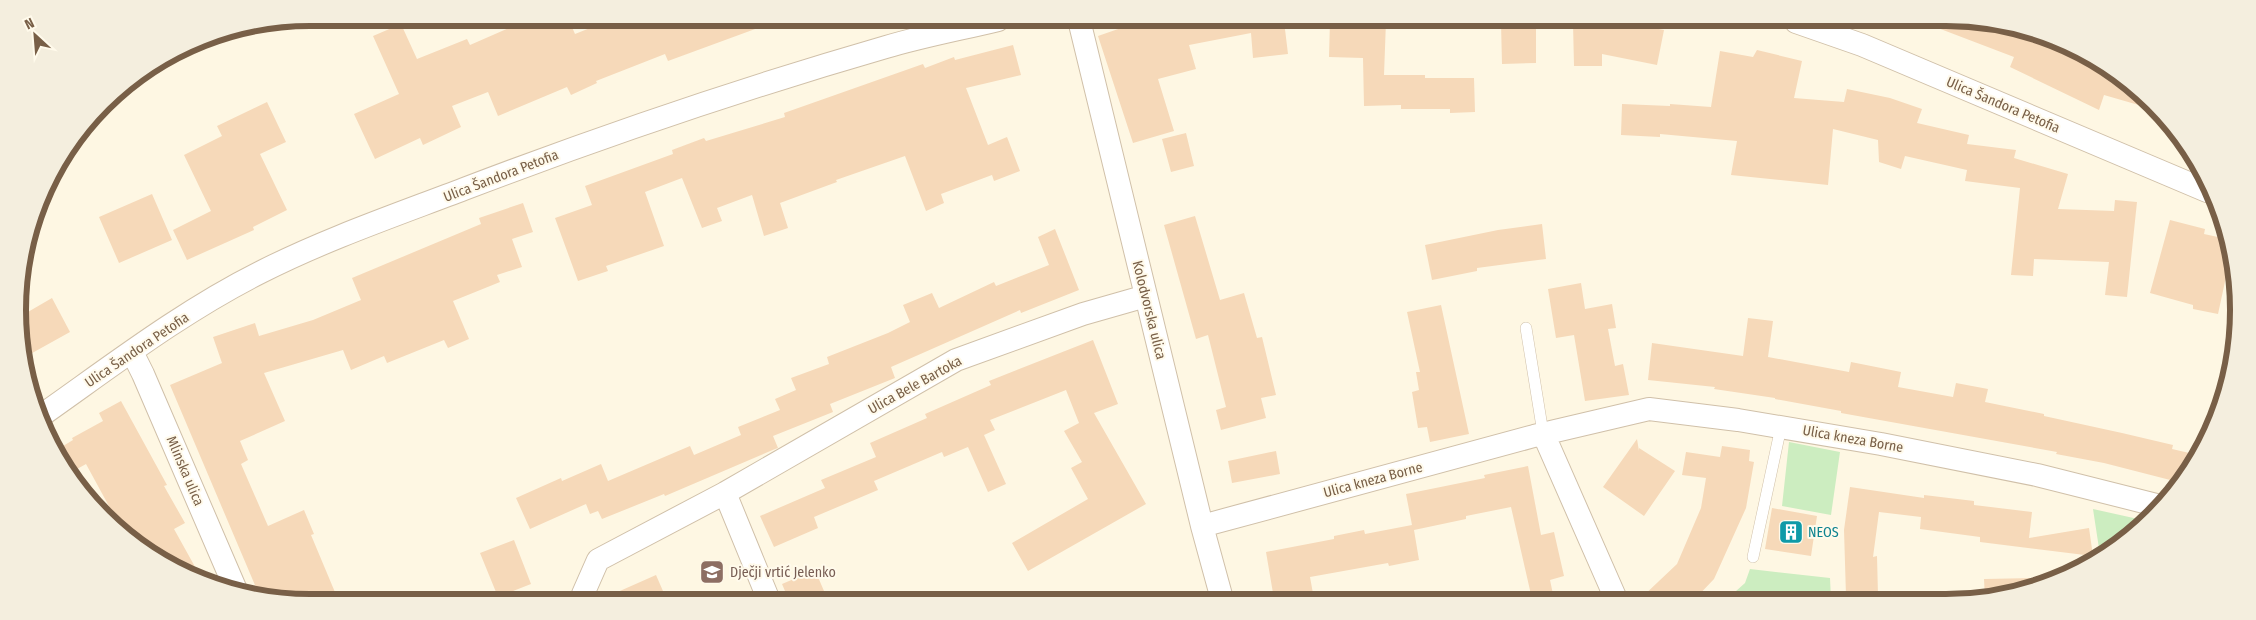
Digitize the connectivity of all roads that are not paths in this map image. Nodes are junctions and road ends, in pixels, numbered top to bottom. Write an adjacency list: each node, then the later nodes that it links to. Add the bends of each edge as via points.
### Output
1 (973, 26): 7 (street, Ulica Šandora Petofia, via 809,70 566,151 346,235 261,272)
2 (1080, 26): 5 (street, Kolodvorska ulica)
3 (1807, 26): 4 (street, Ulica Šandora Petofia, via 1862,45)
4 (2202, 189)
5 (1146, 296): 11 (street, Ulica Bele Bartoka, via 1083,314 956,360); 13 (street, Kolodvorska ulica)
6 (1526, 328): 10 (lane)
7 (132, 352): 8 (street, Ulica Šandora Petofia); 15 (street, Mlinska ulica)
8 (45, 413)
9 (1781, 427): 10 (street, Ulica kneza Borne, via 1649,409); 12 (street, Ulica kneza Borne, via 2037,475); 14 (lane)
10 (1543, 434): 13 (street, Ulica kneza Borne); 19 (street)
11 (725, 493): 16 (street, Ulica Bele Bartoka, via 598,560); 17 (street)
12 (2153, 504)
13 (1202, 526): 18 (street, Kolodvorska ulica)
14 (1753, 557)
15 (233, 583)
16 (583, 594)
17 (766, 594)
18 (1221, 594)
19 (1614, 594)

